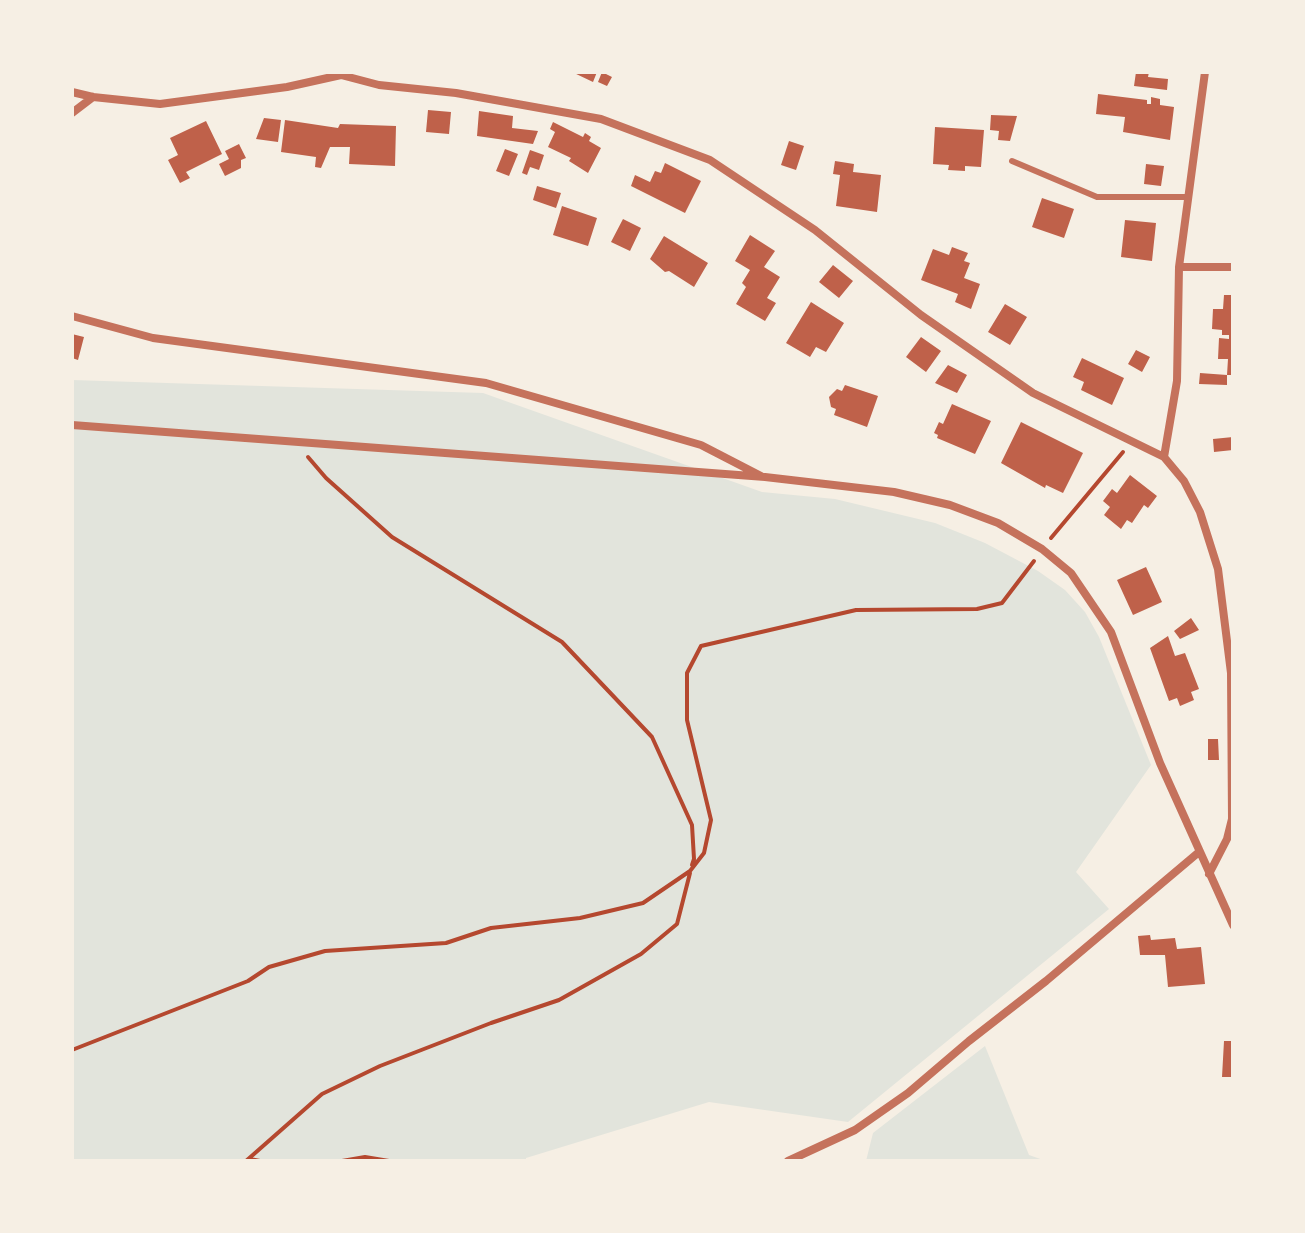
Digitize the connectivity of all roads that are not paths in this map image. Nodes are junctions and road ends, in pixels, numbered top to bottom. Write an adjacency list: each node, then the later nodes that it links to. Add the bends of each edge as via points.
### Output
1 (1205, 72): 7 (street)
2 (340, 74): 4 (street, via 287,87 160,104); 12 (street, via 379,85 601,119 710,160 815,230 921,315 1033,393)
3 (72, 92): 4 (street)
4 (93, 97): 5 (street)
5 (72, 113)
6 (1012, 161): 7 (lane, via 1097,197)
7 (1188, 197): 8 (street)
8 (1179, 267): 9 (street); 12 (street, via 1177,381)
9 (1233, 267)
10 (72, 316): 13 (street, via 153,338 486,383 701,445)
11 (72, 425): 13 (street)
12 (1164, 457): 15 (street, via 1200,512 1218,569 1231,673 1232,819)
13 (765, 477): 14 (street, via 894,492 950,505 998,523 1071,573 1111,632)
14 (1199, 852): 15 (street); 17 (street, via 908,1093 855,1130)
15 (1209, 874): 16 (street)
16 (1233, 925)
17 (788, 1161)

